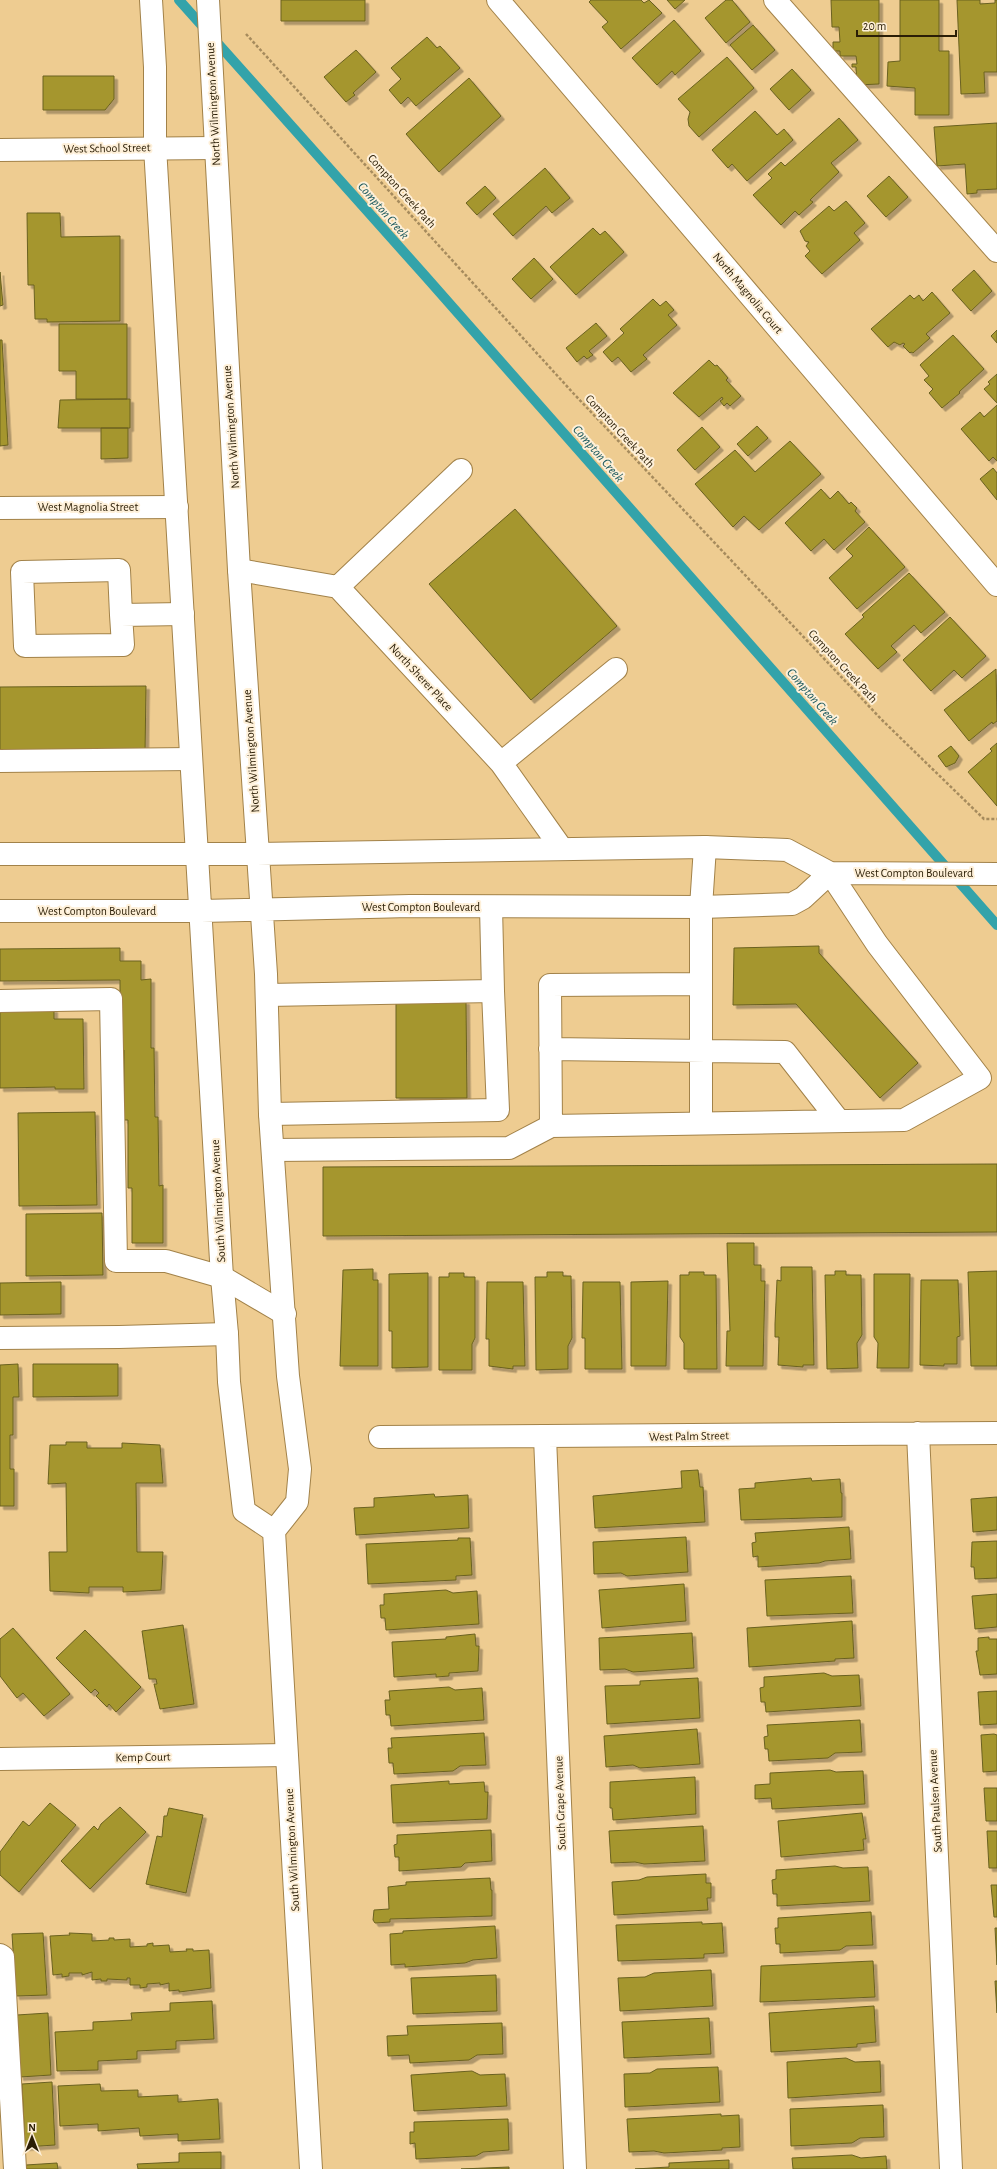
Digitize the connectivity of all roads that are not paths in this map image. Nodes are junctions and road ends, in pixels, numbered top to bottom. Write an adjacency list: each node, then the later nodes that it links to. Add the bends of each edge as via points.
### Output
1 (151, 0): 5 (main road, via 155,67)
2 (208, 0): 6 (main road, North Wilmington Avenue)
3 (498, 0): 13 (main road, North Magnolia Court)
4 (775, 0): 8 (main road)
5 (155, 148): 6 (main road, West School Street); 7 (main road, West School Street); 10 (main road)
6 (215, 148): 12 (main road, North Wilmington Avenue)
7 (0, 150)
8 (997, 251)
9 (461, 470): 14 (main road)
10 (177, 507): 11 (main road, West Magnolia Street); 15 (main road)
11 (0, 508)
12 (239, 570): 14 (main road); 25 (main road, North Wilmington Avenue)
13 (997, 585)
14 (338, 587): 20 (main road, North Sherer Place)
15 (183, 614): 16 (main road); 18 (main road)
16 (121, 615): 16 (main road, via 119,570 22,572 25,646 123,645)
17 (616, 669): 20 (main road)
18 (191, 759): 19 (main road); 24 (main road)
19 (0, 761)
20 (501, 763): 22 (main road, North Sherer Place)
21 (705, 847): 22 (main road, West Compton Boulevard); 26 (main road, West Compton Boulevard, via 787,850); 29 (main road)
22 (562, 849): 25 (main road, West Compton Boulevard)
23 (0, 854): 24 (main road, West Compton Boulevard)
24 (197, 854): 25 (main road, West Compton Boulevard); 32 (main road, South Wilmington Avenue)
25 (257, 854): 30 (main road)
26 (830, 873): 27 (main road, West Compton Boulevard); 29 (main road, West Compton Boulevard, via 792,904); 40 (main road, via 877,944 980,1078 904,1120)
27 (997, 874)
28 (491, 907): 29 (main road, West Compton Boulevard); 30 (main road, West Compton Boulevard); 34 (main road)
29 (700, 907): 33 (main road)
30 (262, 908): 32 (main road, West Compton Boulevard); 35 (main road)
31 (0, 911): 32 (main road, West Compton Boulevard)
32 (201, 911): 44 (main road, South Wilmington Avenue)
33 (701, 984): 37 (main road, via 550,985); 38 (main road)
34 (493, 991): 35 (main road); 39 (main road, via 498,1110)
35 (267, 994): 39 (main road)
36 (0, 1001): 44 (main road, via 111,1000 116,1261 166,1261)
37 (550, 1049): 38 (main road); 42 (main road)
38 (701, 1050): 40 (main road, via 785,1052); 41 (main road)
39 (270, 1114): 43 (main road)
40 (839, 1121): 41 (main road)
41 (701, 1123): 42 (main road)
42 (551, 1126): 43 (main road, via 509,1148)
43 (273, 1150): 45 (main road)
44 (222, 1276): 45 (main road); 46 (main road, South Wilmington Avenue)
45 (285, 1314): 52 (main road, via 288,1376 300,1469 297,1502)
46 (228, 1334): 47 (main road); 52 (main road, South Wilmington Avenue, via 229,1382 244,1511)
47 (0, 1338)
48 (918, 1433): 49 (main road, West Palm Street); 51 (main road, West Palm Street); 59 (main road, South Paulsen Avenue)
49 (997, 1433)
50 (380, 1437): 51 (main road, West Palm Street)
51 (545, 1437): 58 (main road, South Grape Avenue)
52 (274, 1531): 53 (main road, South Wilmington Avenue)
53 (286, 1755): 54 (main road, Kemp Court); 57 (main road, South Wilmington Avenue)
54 (0, 1759)
55 (0, 1955): 56 (main road, via 3,1957)
56 (15, 2169)
57 (310, 2169)
58 (575, 2169)
59 (952, 2169)

